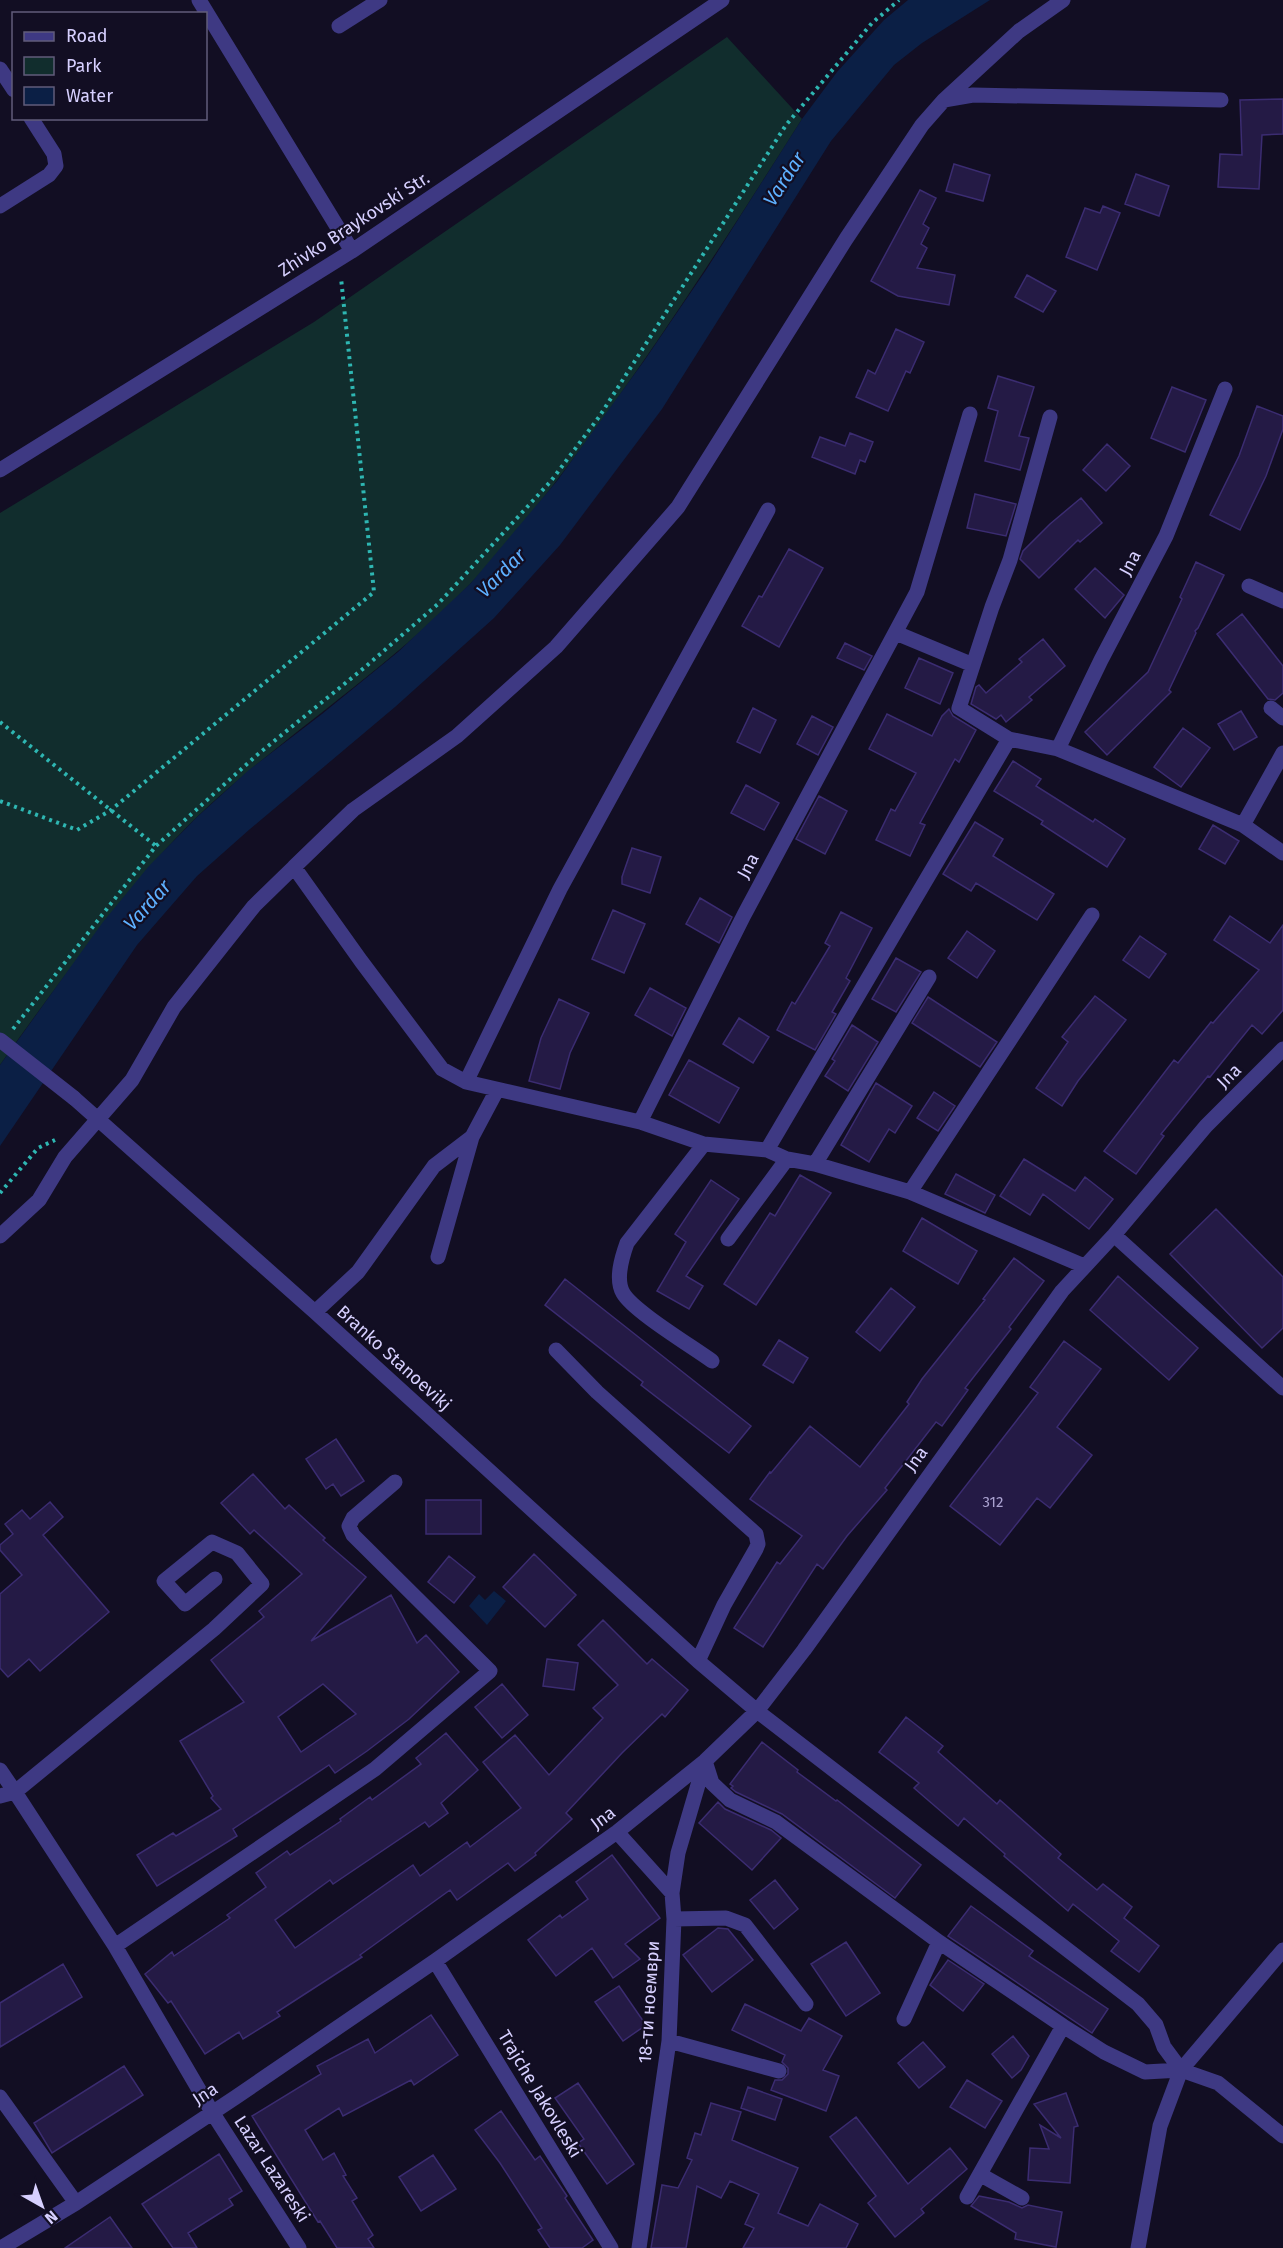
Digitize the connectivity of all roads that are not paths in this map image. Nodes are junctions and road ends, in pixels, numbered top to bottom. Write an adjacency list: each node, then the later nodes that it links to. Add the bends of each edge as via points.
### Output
1 (380, 0): 5 (street)
2 (722, 0): 12 (street, Zhivko Braykovski Str.)
3 (1064, 0): 8 (street, via 1019,31)
4 (207, 14): 12 (street)
5 (339, 26)
6 (0, 69): 7 (street)
7 (12, 87)
8 (944, 100): 9 (street, via 973,95); 27 (street, via 922,125 846,239 678,507 556,647 457,736 353,810)
9 (1221, 100)
10 (32, 120): 11 (street, via 54,154 56,166 49,176)
11 (0, 206)
12 (346, 255): 16 (street, Zhivko Braykovski Str.)
13 (1225, 389): 23 (street, Jna, via 1166,536)
14 (970, 414): 20 (street, Jna, via 917,592)
15 (1050, 417): 21 (street, via 1010,560)
16 (0, 470)
17 (768, 510): 32 (street, via 560,889)
18 (1249, 586): 19 (street)
19 (1283, 601)
20 (896, 633): 21 (street); 35 (street, Jna, via 750,905)
21 (973, 665): 22 (street, via 959,708)
22 (1008, 739): 23 (street); 38 (street)
23 (1058, 749): 25 (street)
24 (1283, 753): 25 (street)
25 (1243, 825): 26 (street)
26 (1283, 853)
27 (294, 867): 32 (street, via 442,1069); 34 (street, via 254,906 174,1007 132,1080)
28 (1092, 915): 41 (street)
29 (929, 977): 40 (street)
30 (0, 1040): 34 (street, Branko Stanoevikj, bridge)
31 (1283, 1049): 42 (street, Jna, via 1206,1126)
32 (466, 1082): 33 (street)
33 (497, 1090): 35 (street); 36 (street)
34 (99, 1119): 43 (street, via 65,1157 39,1200); 47 (street, Branko Stanoevikj)
35 (640, 1122): 37 (street)
36 (472, 1137): 45 (street); 47 (street, via 434,1166 358,1272)
37 (704, 1144): 38 (street); 49 (street, via 627,1243 620,1281 623,1293 646,1314)
38 (767, 1150): 39 (street)
39 (787, 1159): 40 (street); 44 (street)
40 (816, 1164): 41 (street)
41 (910, 1192): 46 (street)
42 (1114, 1235): 46 (street, Jna); 50 (street)
43 (0, 1236)
44 (728, 1239)
45 (438, 1257)
46 (1084, 1266): 54 (street, Jna)
47 (315, 1312): 53 (street, Branko Stanoevikj)
48 (556, 1350): 53 (street, via 597,1392 756,1534 756,1549)
49 (712, 1360)
50 (1283, 1388)
51 (395, 1482): 62 (street, via 353,1518 353,1535 490,1671 375,1769)
52 (215, 1579): 57 (street, via 185,1604 164,1581 212,1542 237,1553 262,1584 214,1629)
53 (698, 1661): 54 (street, Branko Stanoevikj)
54 (757, 1712): 55 (street, Jna); 69 (street, Branko Stanoevikj, via 1138,2004 1156,2025 1164,2047)
55 (705, 1761): 58 (street, Jna); 59 (street, 18-ти ноември, via 678,1853); 61 (street, via 712,1783 730,1800 776,1822)
56 (0, 1770): 57 (street, Lazar Lazareski)
57 (7, 1794): 62 (street, Lazar Lazareski)
58 (617, 1832): 59 (street); 64 (street, Jna)
59 (672, 1893): 60 (street, 18-ти ноември)
60 (674, 1919): 65 (street, via 726,1918 745,1925); 68 (street, 18-ти ноември)
61 (939, 1942): 66 (street); 67 (street)
62 (115, 1946): 72 (street, Lazar Lazareski)
63 (1283, 1950): 69 (street)
64 (435, 1961): 72 (street, Jna); 80 (street, Trajche Jakovleski)
65 (806, 2004)
66 (904, 2019)
67 (1063, 2026): 69 (street, via 1145,2072); 74 (street)
68 (669, 2042): 70 (street); 81 (street, 18-ти ноември)
69 (1181, 2070): 73 (street, via 1218,2083); 82 (street, via 1160,2126)
70 (779, 2071)
71 (0, 2097): 77 (street)
72 (212, 2112): 77 (street, Jna); 79 (street, Lazar Lazareski)
73 (1283, 2136)
74 (981, 2175): 75 (street); 76 (street)
75 (968, 2197)
76 (1022, 2198)
77 (76, 2203): 78 (street, Jna)
78 (1, 2248)
79 (299, 2248)
80 (611, 2248)
81 (639, 2248)
82 (1138, 2248)

